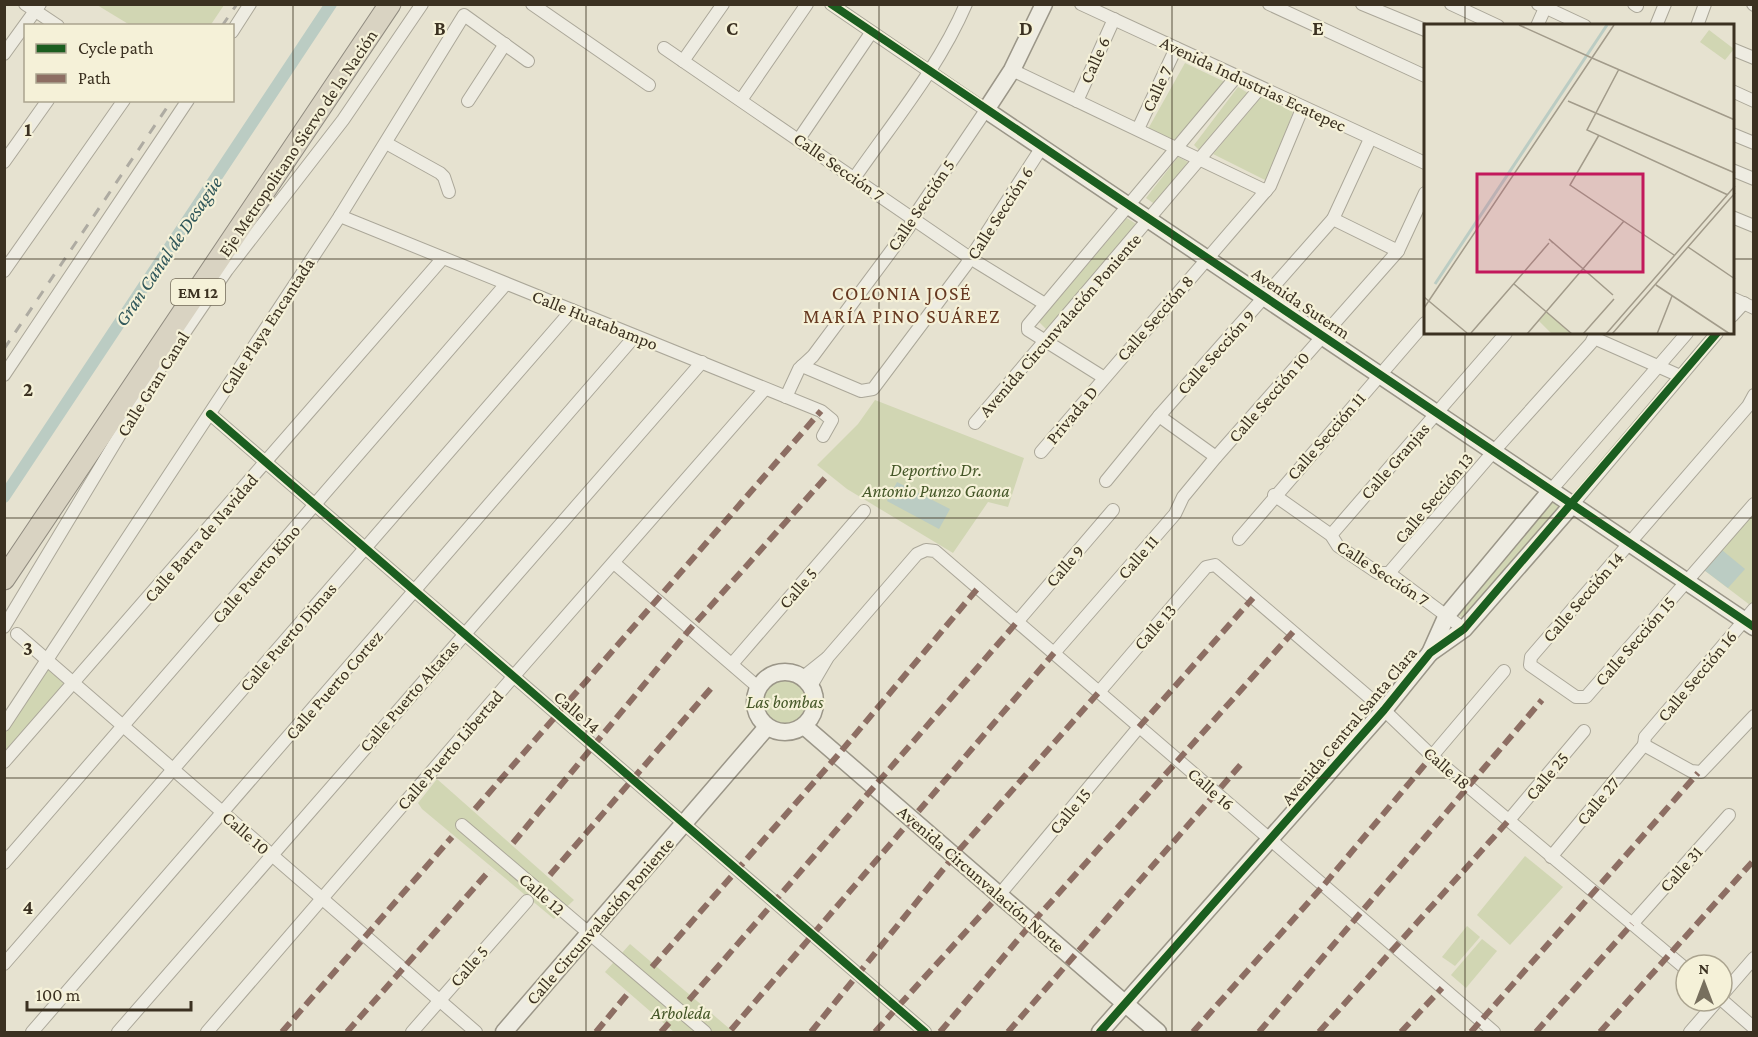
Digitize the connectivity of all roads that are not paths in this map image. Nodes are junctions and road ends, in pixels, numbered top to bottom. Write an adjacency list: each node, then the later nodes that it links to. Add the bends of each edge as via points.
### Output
1 (250, 4): 26 (street)
2 (372, 4): 125 (highway, Eje Metropolitano Siervo de la Nación / EM 12)
3 (390, 4): 129 (highway, Eje Metropolitano Siervo de la Nación / EM 12)
4 (422, 4): 135 (street, Calle Gran Canal, via 343,120 227,270 157,373)
5 (531, 4): 41 (street)
6 (723, 4): 36 (street)
7 (807, 4): 44 (street)
8 (831, 4): 28 (street, Avenida Suterm)
9 (966, 4): 38 (street, via 953,35)
10 (1044, 4): 37 (street, Calle Sección 5)
11 (1081, 4): 19 (street, Avenida Industrias Ecatepec)
12 (1269, 4): 39 (street)
13 (1362, 4): 27 (street)
14 (1451, 4): 21 (street)
15 (1665, 4): 24 (street)
16 (1705, 4): 25 (street)
17 (1542, 6): 22 (street); 23 (street)
18 (33, 7): 20 (street); 33 (street)
19 (1114, 19): 31 (street, Avenida Industrias Ecatepec); 46 (street, Calle 6)
20 (55, 24)
21 (1494, 24)
22 (1538, 24)
23 (1581, 24)
24 (1657, 24)
25 (1698, 24)
26 (234, 29)
27 (1424, 30)
28 (871, 33): 38 (street, Avenida Suterm); 56 (street)
29 (505, 44): 35 (street); 45 (street); 57 (street, Calle Playa Encantada, via 464,15)
30 (664, 48): 36 (street, Calle Sección 7)
31 (1176, 48): 40 (street, Avenida Industrias Ecatepec); 53 (street, Calle 7)
32 (1734, 50): 34 (street)
33 (4, 54)
34 (1754, 58)
35 (528, 61)
36 (683, 61): 44 (street, Calle Sección 7)
37 (1012, 70): 46 (street); 52 (street, Calle Sección 5)
38 (929, 72): 52 (street, Avenida Suterm); 65 (street)
39 (1424, 76)
40 (1236, 77): 42 (street, Avenida Industrias Ecatepec); 60 (street, Avenida Circunvalación Poniente)
41 (649, 85)
42 (1260, 88): 51 (street, Avenida Industrias Ecatepec); 61 (street, Avenida Circunvalación Poniente)
43 (1734, 92): 47 (street)
44 (741, 100): 56 (street, Calle Sección 7)
45 (468, 101)
46 (1077, 101): 53 (street)
47 (1754, 101)
48 (47, 102): 62 (street)
49 (123, 102): 81 (street)
50 (187, 102): 97 (street)
51 (1302, 109): 55 (street, Avenida Industrias Ecatepec); 67 (street, Calle Sección 8)
52 (986, 110): 59 (street, Avenida Suterm); 73 (street, Calle Sección 5)
53 (1138, 129): 60 (street)
54 (1734, 135): 58 (street)
55 (1370, 139): 63 (street, Avenida Industrias Ecatepec); 75 (street, Calle Sección 9)
56 (799, 140): 65 (street, Calle Sección 7)
57 (386, 143): 68 (street, via 440,172); 71 (street, Calle Playa Encantada)
58 (1754, 143)
59 (1042, 147): 70 (street, Avenida Suterm); 79 (street, Calle Sección 6)
60 (1177, 149): 61 (street); 70 (street, Avenida Circunvalación Poniente)
61 (1198, 159): 67 (street); 74 (street, Avenida Circunvalación Poniente)
62 (4, 162)
63 (1424, 163)
64 (1734, 171): 66 (street)
65 (855, 177): 73 (street, Calle Sección 7)
66 (1754, 180)
67 (1266, 191): 80 (street, Calle Sección 8)
68 (449, 192)
69 (1424, 195): 77 (street, Calle Sección 10)
70 (1131, 205): 74 (street, Avenida Suterm); 84 (street, Avenida Circunvalación Poniente)
71 (340, 216): 78 (street, Calle Huatabampo); 104 (street, Calle Playa Encantada)
72 (1734, 218): 76 (street)
73 (913, 219): 79 (street, Calle Sección 7); 95 (street, Calle Sección 5)
74 (1150, 219): 80 (street, Avenida Suterm); 93 (street, Avenida Circunvalación Poniente)
75 (1333, 219): 77 (street); 83 (street, Calle Sección 9)
76 (1754, 226)
77 (1398, 251): 92 (street, Calle Sección 10)
78 (443, 258): 82 (street, Calle Huatabampo); 112 (street, Calle Barra de Navidad)
79 (970, 258): 84 (street, Calle Sección 7); 95 (street, Calle Sección 6, via 873,389 867,392)
80 (1208, 258): 83 (street, Avenida Suterm); 100 (street, Calle Sección 8)
81 (4, 271)
82 (506, 284): 85 (street, Calle Huatabampo); 118 (street, Calle Puerto Kino)
83 (1265, 297): 92 (street, Avenida Suterm); 106 (street, Calle Sección 9)
84 (1045, 304): 93 (street, Avenida Circunvalación Poniente, via 1027,327)
85 (572, 310): 91 (street, Calle Huatabampo); 124 (street, Calle Puerto Dimas)
86 (1424, 324): 98 (street, Calle Sección 11)
87 (1505, 334): 105 (street, Calle Granjas)
88 (1687, 334): 96 (street, Avenida Central Santa Clara)
89 (1716, 334): 99 (street, Avenida Central Santa Clara)
90 (1595, 335): 96 (street); 109 (street, Calle Sección 13)
91 (635, 336): 94 (street, Calle Huatabampo); 131 (street, Calle Puerto Cortez)
92 (1323, 336): 98 (street, Avenida Suterm); 111 (street, Calle Sección 10)
93 (1044, 341): 100 (street); 107 (street, Avenida Circunvalación Poniente)
94 (702, 362): 101 (street, Calle Huatabampo); 137 (street, Calle Puerto Altatas)
95 (802, 366): 102 (street, Calle Sección 5)
96 (1659, 367): 99 (street); 114 (street, Avenida Central Santa Clara)
97 (4, 375)
98 (1380, 375): 105 (street, Avenida Suterm); 115 (street, Calle Sección 11)
99 (1680, 376): 116 (street, Avenida Central Santa Clara)
100 (1103, 377): 110 (street, Privada D)
101 (765, 389): 102 (street, Calle Huatabampo); 126 (street, Calle Puerto Libertad)
102 (786, 397): 108 (street, Calle Huatabampo, via 830,417 831,423)
103 (1752, 403): 123 (street, Calle Sección 14)
104 (210, 414): 112 (street, Calle 14); 141 (street, Calle Playa Encantada)
105 (1438, 414): 109 (street, Avenida Suterm); 121 (street, Calle Granjas)
106 (1159, 416): 111 (street); 113 (street, Calle Sección 9)
107 (975, 423)
108 (823, 436)
109 (1494, 451): 114 (street, Avenida Suterm); 128 (street, Calle Sección 13)
110 (1041, 452)
111 (1216, 457): 139 (street, Calle 11, via 1183,497 1175,514)
112 (267, 462): 118 (street, Calle 14); 146 (street, Calle Barra de Navidad)
113 (1106, 481)
114 (1552, 489): 116 (street, Avenida Suterm); 132 (street, Avenida Central Santa Clara)
115 (1274, 495): 121 (street, Calle Sección 7); 122 (street, Calle Sección 11)
116 (1573, 504): 123 (street, Avenida Suterm); 136 (street, Avenida Central Santa Clara)
117 (1754, 504): 130 (street, Calle Sección 15)
118 (317, 505): 124 (street, Calle 14); 153 (street, Calle Puerto Kino)
119 (1113, 510): 134 (street, Calle 9)
120 (864, 511): 142 (street, Calle 5)
121 (1331, 534): 128 (street, Calle Sección 7, via 1335,544 1378,573)
122 (1239, 539)
123 (1630, 542): 130 (street, Avenida Suterm); 147 (street, Calle Sección 14, via 1529,660 1532,667)
124 (365, 547): 131 (street, Calle 14); 161 (street, Calle Puerto Dimas)
125 (4, 554)
126 (615, 563): 142 (street); 144 (street, Calle Puerto Libertad)
127 (1212, 565): 149 (street, Calle 13, via 1206,567); 150 (street, Calle 18)
128 (1389, 573): 132 (street, Calle Sección 7)
129 (4, 579)
130 (1686, 581): 133 (street, Avenida Suterm); 147 (street, Calle Sección 15, via 1586,697 1576,697)
131 (416, 591): 137 (street, Calle 14); 162 (street, Calle Puerto Cortez)
132 (1447, 615): 136 (street, Calle Sección 7); 140 (street, Avenida Central Santa Clara)
133 (1750, 619): 158 (street, Calle Sección 16, via 1645,736)
134 (1017, 622): 139 (street, Calle 16); 145 (street, Calle 16, via 945,557 926,550 916,554)
135 (4, 627)
136 (1464, 628): 140 (street, Avenida Central Santa Clara)
137 (464, 633): 144 (street, Calle 14); 168 (street, Calle Puerto Altatas)
138 (17, 634): 141 (street, Calle 10)
139 (1054, 653): 149 (street, Calle 16)
140 (1430, 653): 150 (street, Avenida Central Santa Clara)
141 (47, 658): 146 (street, Calle 10); 152 (street, Calle Playa Encantada)
142 (732, 664): 148 (street)
143 (1504, 671): 159 (street)
144 (513, 677): 165 (street, Calle 14); 172 (street, Calle Puerto Libertad)
145 (806, 682): 148 (street, via 784,672 774,674); 154 (street, via 816,705)
146 (74, 683): 153 (street, Calle 10); 160 (street, Calle Barra de Navidad)
147 (1556, 683)
148 (759, 688): 155 (street, via 755,709)
149 (1099, 692): 156 (street, Calle 16)
150 (1384, 710): 159 (street, Calle 18); 167 (street, Avenida Central Santa Clara)
151 (1754, 716): 158 (street, via 1698,773)
152 (4, 725)
153 (122, 726): 161 (street, Calle 10); 170 (street, Calle Puerto Kino)
154 (804, 726): 155 (street, via 788,732); 171 (street, Avenida Circunvalación Norte)
155 (767, 727): 165 (street, Calle Circunvalación Poniente)
156 (1139, 727): 167 (street, Calle 16); 171 (street, Calle 15)
157 (1584, 731): 164 (street, Calle 25)
158 (1644, 745): 169 (street, Calle 27)
159 (1432, 756): 164 (street, Calle 18)
160 (4, 762)
161 (173, 770): 162 (street, Calle 10); 178 (street, Calle Puerto Dimas)
162 (223, 813): 168 (street, Calle 10); 185 (street, Calle Puerto Cortez)
163 (1729, 815): 174 (street, Calle 31)
164 (1509, 820): 169 (street, Calle 18)
165 (684, 823): 175 (street, Calle Circunvalación Poniente); 192 (street, Calle 14)
166 (462, 825): 175 (street, Calle 12)
167 (1270, 840): 181 (street, Avenida Central Santa Clara); 195 (street, Calle 16)
168 (272, 855): 172 (street, Calle 10); 186 (street, Calle Puerto Altatas)
169 (1551, 857): 174 (street, Calle 18)
170 (4, 863)
171 (1000, 894): 181 (street, Avenida Circunvalación Norte)
172 (321, 899): 180 (street, Calle 10); 187 (street, Calle Puerto Libertad)
173 (527, 901): 180 (street, Calle 5)
174 (1632, 924): 177 (street, Calle 18)
175 (588, 935): 190 (street, Calle Circunvalación Poniente); 191 (street, Calle 12)
176 (1754, 958): 179 (street)
177 (1674, 959)
178 (4, 964)
179 (1734, 981)
180 (439, 1000): 188 (street, Calle 5); 189 (street, Calle 10)
181 (1125, 1004): 193 (street, Avenida Central Santa Clara); 194 (street, Avenida Circunvalación Norte)
182 (1734, 1010): 184 (street)
183 (1707, 1013): 196 (street)
184 (1754, 1028)
185 (32, 1032)
186 (118, 1032)
187 (207, 1032)
188 (412, 1032)
189 (476, 1032)
190 (504, 1032)
191 (705, 1032)
192 (925, 1032)
193 (1100, 1032)
194 (1158, 1032)
195 (1494, 1032)
196 (1690, 1032)

